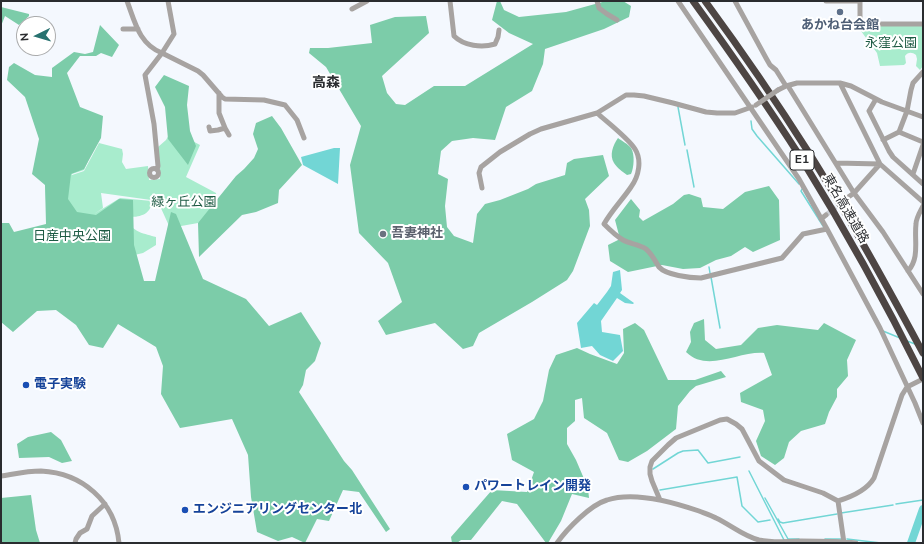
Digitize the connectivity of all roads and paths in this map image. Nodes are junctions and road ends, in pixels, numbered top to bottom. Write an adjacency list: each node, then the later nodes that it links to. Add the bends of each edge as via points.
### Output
1 (127, 1): 16 (street)
2 (168, 1): 18 (street, via 174,34)
3 (367, 1): 12 (street)
4 (450, 1): 17 (street, via 454,36 458,40 487,46 495,44)
5 (597, 1): 13 (street, via 599,8)
6 (678, 1): 24 (street)
7 (693, 1): 49 (highway, 東名高速道路 / E1, via 800,158 858,256)
8 (705, 1): 48 (highway, 東名高速道路 / E1, via 809,153)
9 (735, 1): 21 (street, via 768,62)
10 (826, 1): 11 (street)
11 (859, 1): 14 (street, via 860,22 863,24)
12 (352, 9)
13 (616, 20)
14 (923, 24)
15 (123, 29): 16 (street)
16 (138, 29): 18 (street, via 146,43)
17 (499, 30)
18 (162, 53): 22 (street, via 198,71); 37 (street, via 145,75 154,124)
19 (923, 72): 25 (street, via 910,90)
20 (840, 83): 21 (street, via 796,83); 23 (street); 36 (street)
21 (787, 86): 24 (street, bridge); 35 (street)
22 (219, 93): 29 (street, via 219,113); 32 (street, via 225,99 264,100 285,105 296,120)
23 (876, 99): 25 (street); 33 (street, via 869,112)
24 (750, 108): 26 (street, via 735,113 706,112 626,95); 45 (street, via 799,179 823,217)
25 (907, 111): 27 (street); 30 (street)
26 (597, 113): 40 (street, via 541,129 500,152 480,167); 45 (street, via 635,148 638,162 636,179 604,224 623,240 648,250 664,271 688,278 701,278 782,258 803,234)
27 (923, 117)
28 (209, 127): 29 (street, via 210,131)
29 (225, 128): 31 (street)
30 (899, 132): 33 (street); 34 (street)
31 (229, 135)
32 (304, 138)
33 (883, 140): 38 (street, via 893,157)
34 (923, 144): 38 (street)
35 (836, 163): 36 (street); 41 (street)
36 (880, 164): 41 (street); 43 (street)
37 (157, 170)
38 (912, 174): 39 (street)
39 (923, 184)
40 (482, 188)
41 (854, 193): 42 (street); 46 (street)
42 (847, 198)
43 (923, 202)
44 (923, 206): 46 (street, via 916,223 914,259)
45 (827, 229): 50 (street, via 880,328)
46 (908, 271): 47 (street)
47 (923, 294)
48 (923, 353)
49 (923, 379): 50 (street)
50 (907, 387): 51 (street); 54 (street, via 874,478 870,484)
51 (923, 423)
52 (1, 476): 55 (street, via 33,471 59,474 87,486)
53 (660, 500): 54 (street, via 650,474 652,461 676,438 727,419 742,429 759,461 784,480 823,493); 56 (street, via 716,518 750,537 770,542); 59 (street, via 626,497 605,500 584,514)
54 (838, 502): 56 (street)
55 (105, 504): 57 (street, via 92,516 87,529 80,533); 58 (street, via 112,515)
56 (844, 542): 60 (street)
57 (74, 543)
58 (119, 543)
59 (556, 543)
60 (856, 543)

